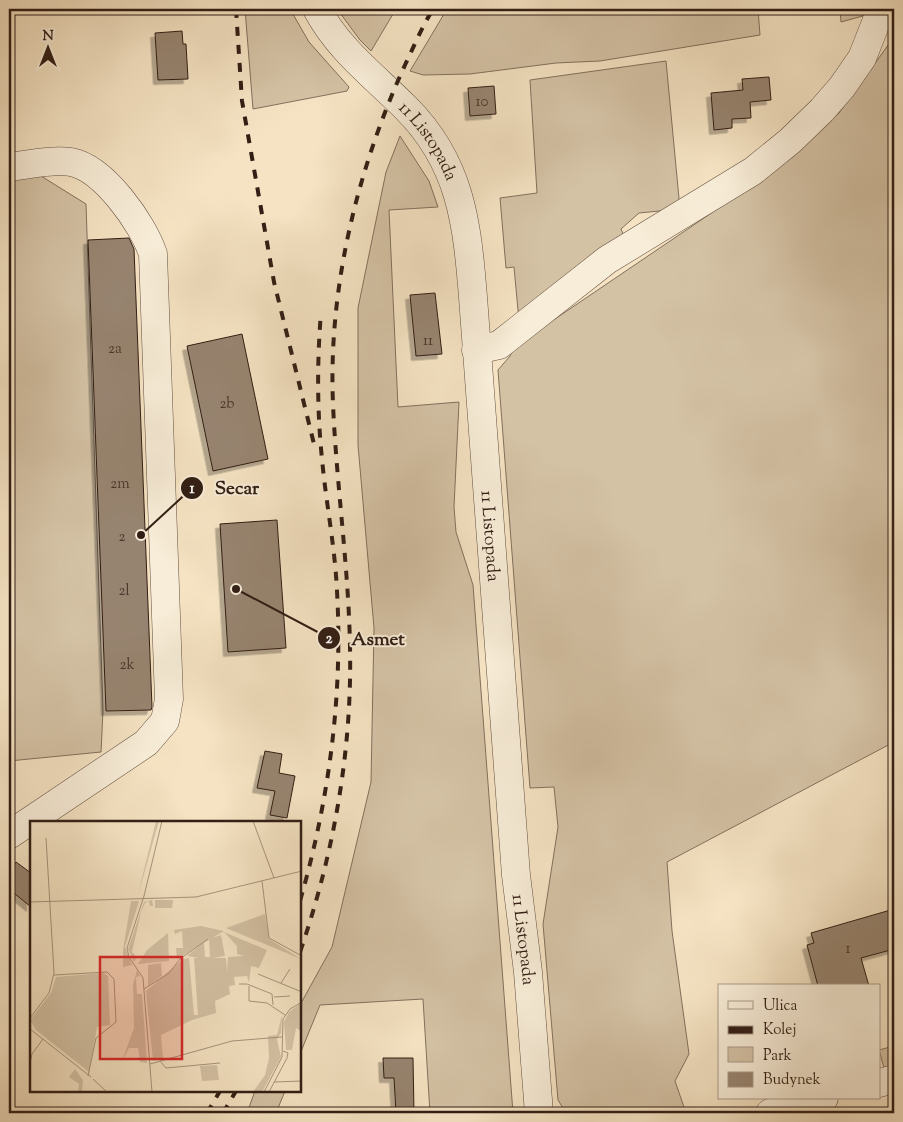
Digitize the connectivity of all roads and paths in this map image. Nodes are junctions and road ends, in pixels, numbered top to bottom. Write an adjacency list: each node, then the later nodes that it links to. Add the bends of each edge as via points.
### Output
1 (317, 9): 4 (street, 11 Listopada, via 341,44 416,119 447,165 459,195 467,233)
2 (894, 12): 4 (street, via 877,20 862,58 822,110 753,171 607,260 499,345)
3 (9, 166): 5 (street, via 71,162 94,173 138,222 153,254 169,699 165,721 146,743)
4 (476, 350): 9 (street, 11 Listopada, via 516,866)
5 (9, 835)
6 (894, 1079): 7 (street)
7 (880, 1083)
8 (817, 1100): 10 (street)
9 (539, 1113)
10 (770, 1113)

